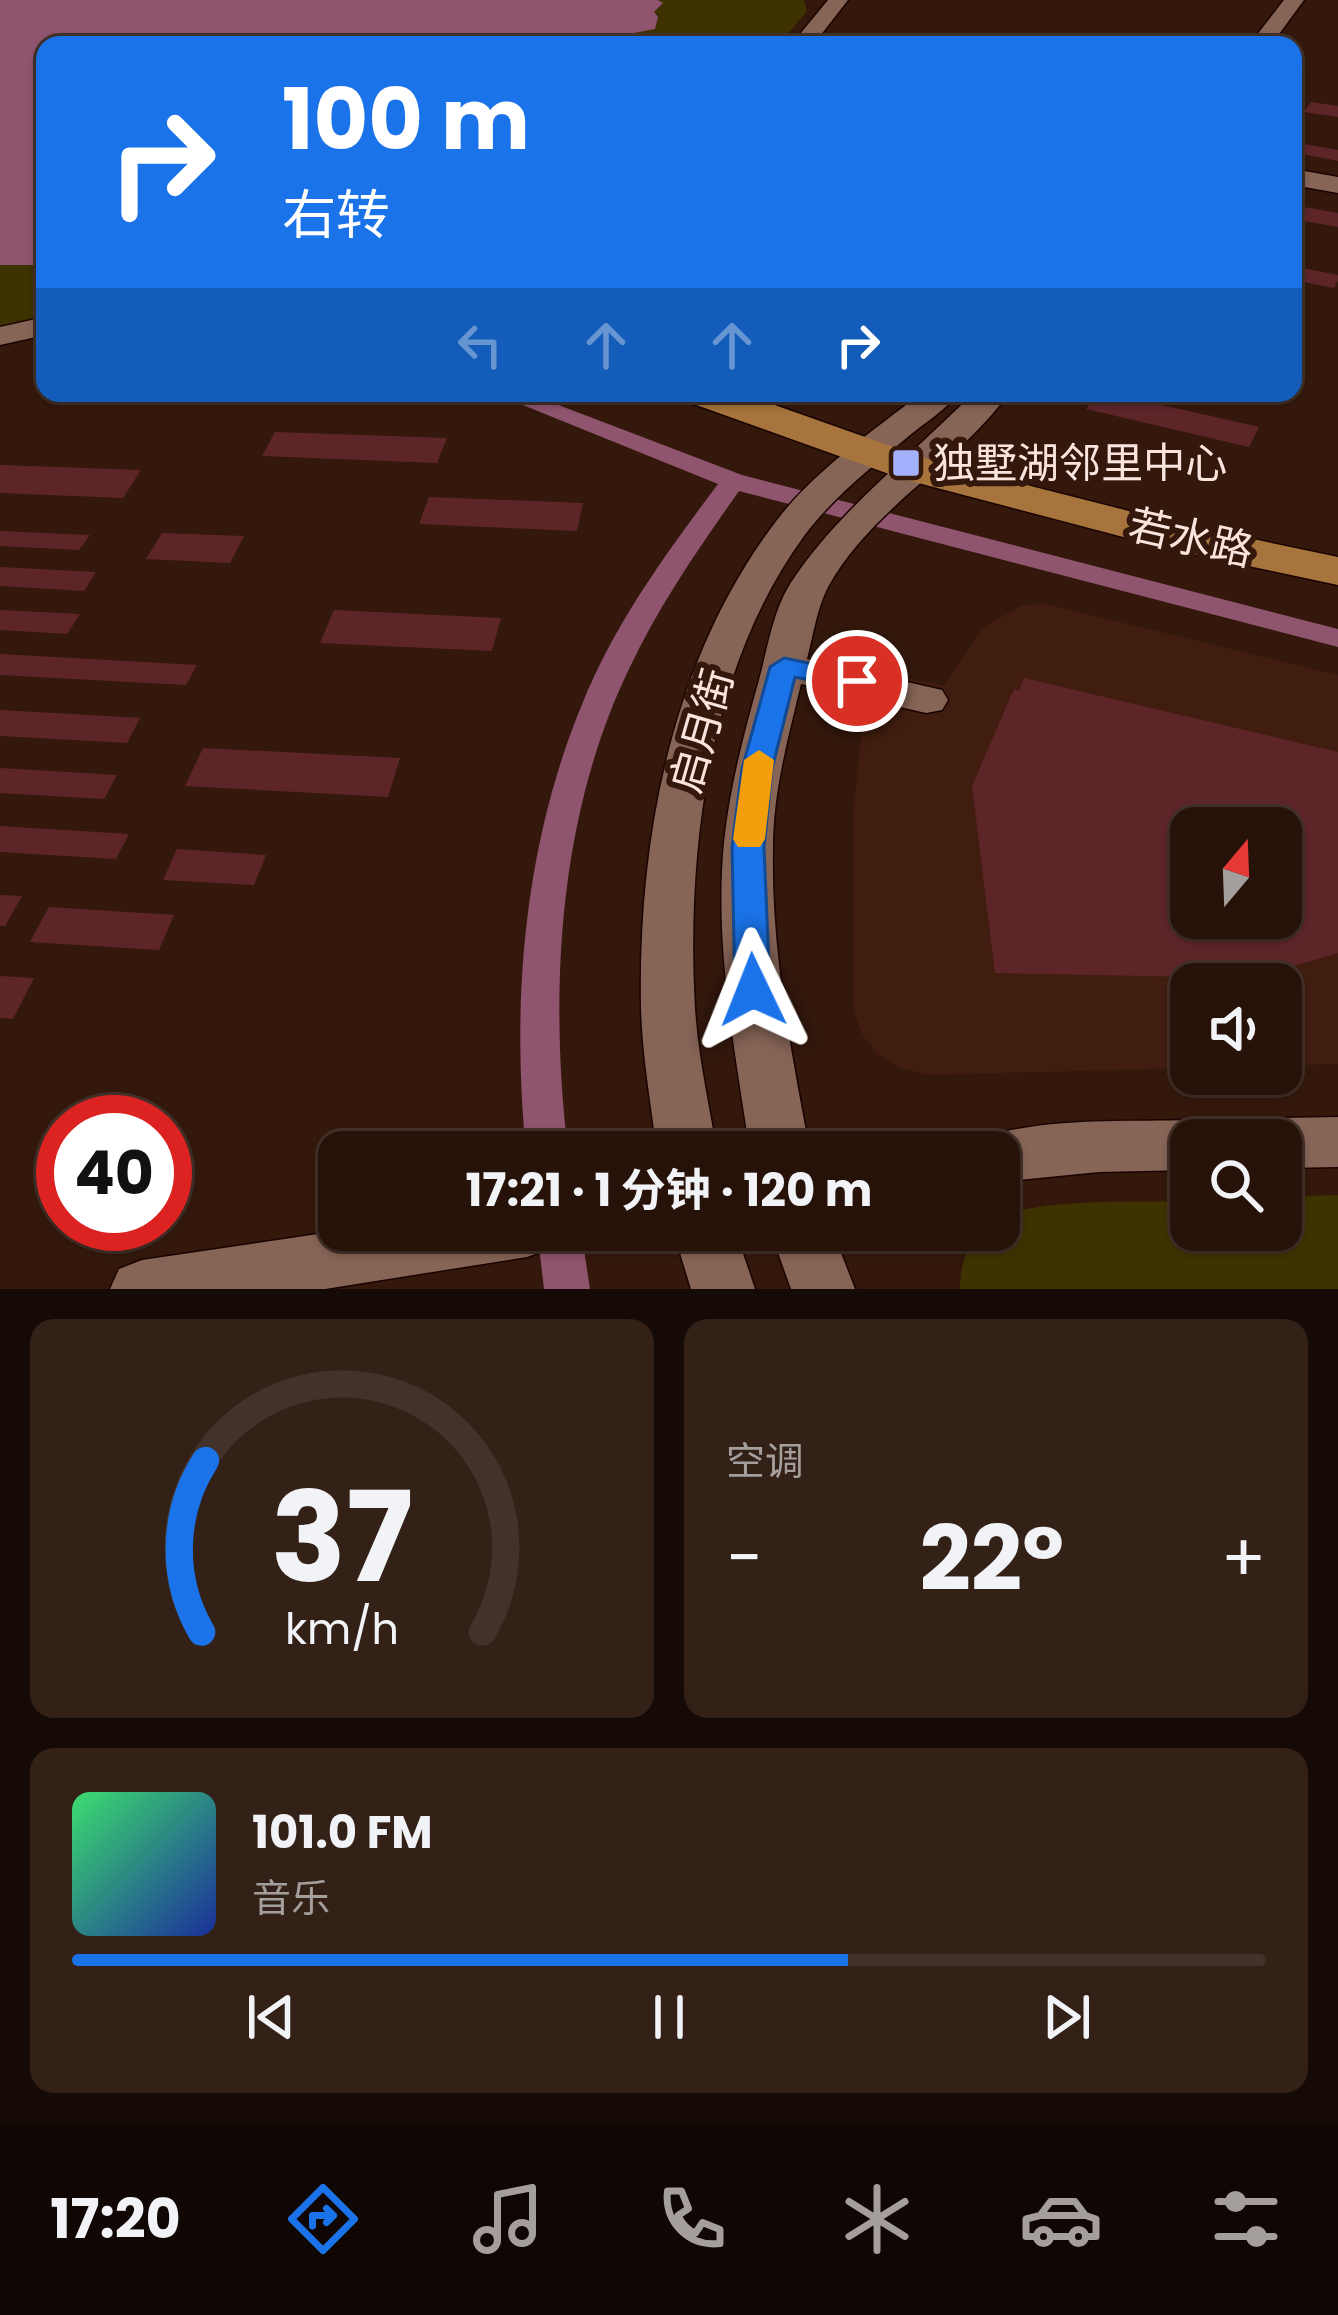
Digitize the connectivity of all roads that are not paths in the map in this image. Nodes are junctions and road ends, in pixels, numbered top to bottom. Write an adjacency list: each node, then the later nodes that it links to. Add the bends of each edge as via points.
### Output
1 (838, 0): 5 (street)
2 (854, 0): 6 (street)
3 (1294, 0): 7 (street)
4 (1314, 0): 8 (street)
5 (809, 36)
6 (827, 36)
7 (1267, 36)
8 (1292, 36)
9 (1302, 179): 10 (street)
10 (1338, 185)
11 (36, 332): 12 (street)
12 (0, 339)
13 (732, 402): 17 (main road, 若水路)
14 (792, 402): 17 (main road, 若水路)
15 (935, 402): 17 (street, 启月街)
16 (979, 402): 17 (street, 启月街)
17 (903, 453): 18 (main road, 若水路); 19 (main road, 若水路, via 1169,535); 20 (street, 启月街, via 881,498 806,590); 22 (street, 启月街, via 829,484 795,522 740,608 699,726 670,854 668,1008)
18 (1338, 545)
19 (1338, 571)
20 (784, 667): 21 (street); 23 (street, 启月街, via 757,769 748,847 753,990)
21 (926, 700)
22 (685, 1131)
23 (776, 1131)
24 (1338, 1142): 25 (street)
25 (1302, 1143)
26 (1170, 1145): 27 (street)
27 (1020, 1155)
28 (388, 1251): 31 (street)
29 (711, 1251): 32 (street)
30 (809, 1251): 33 (street)
31 (142, 1289)
32 (723, 1289)
33 (823, 1289)

